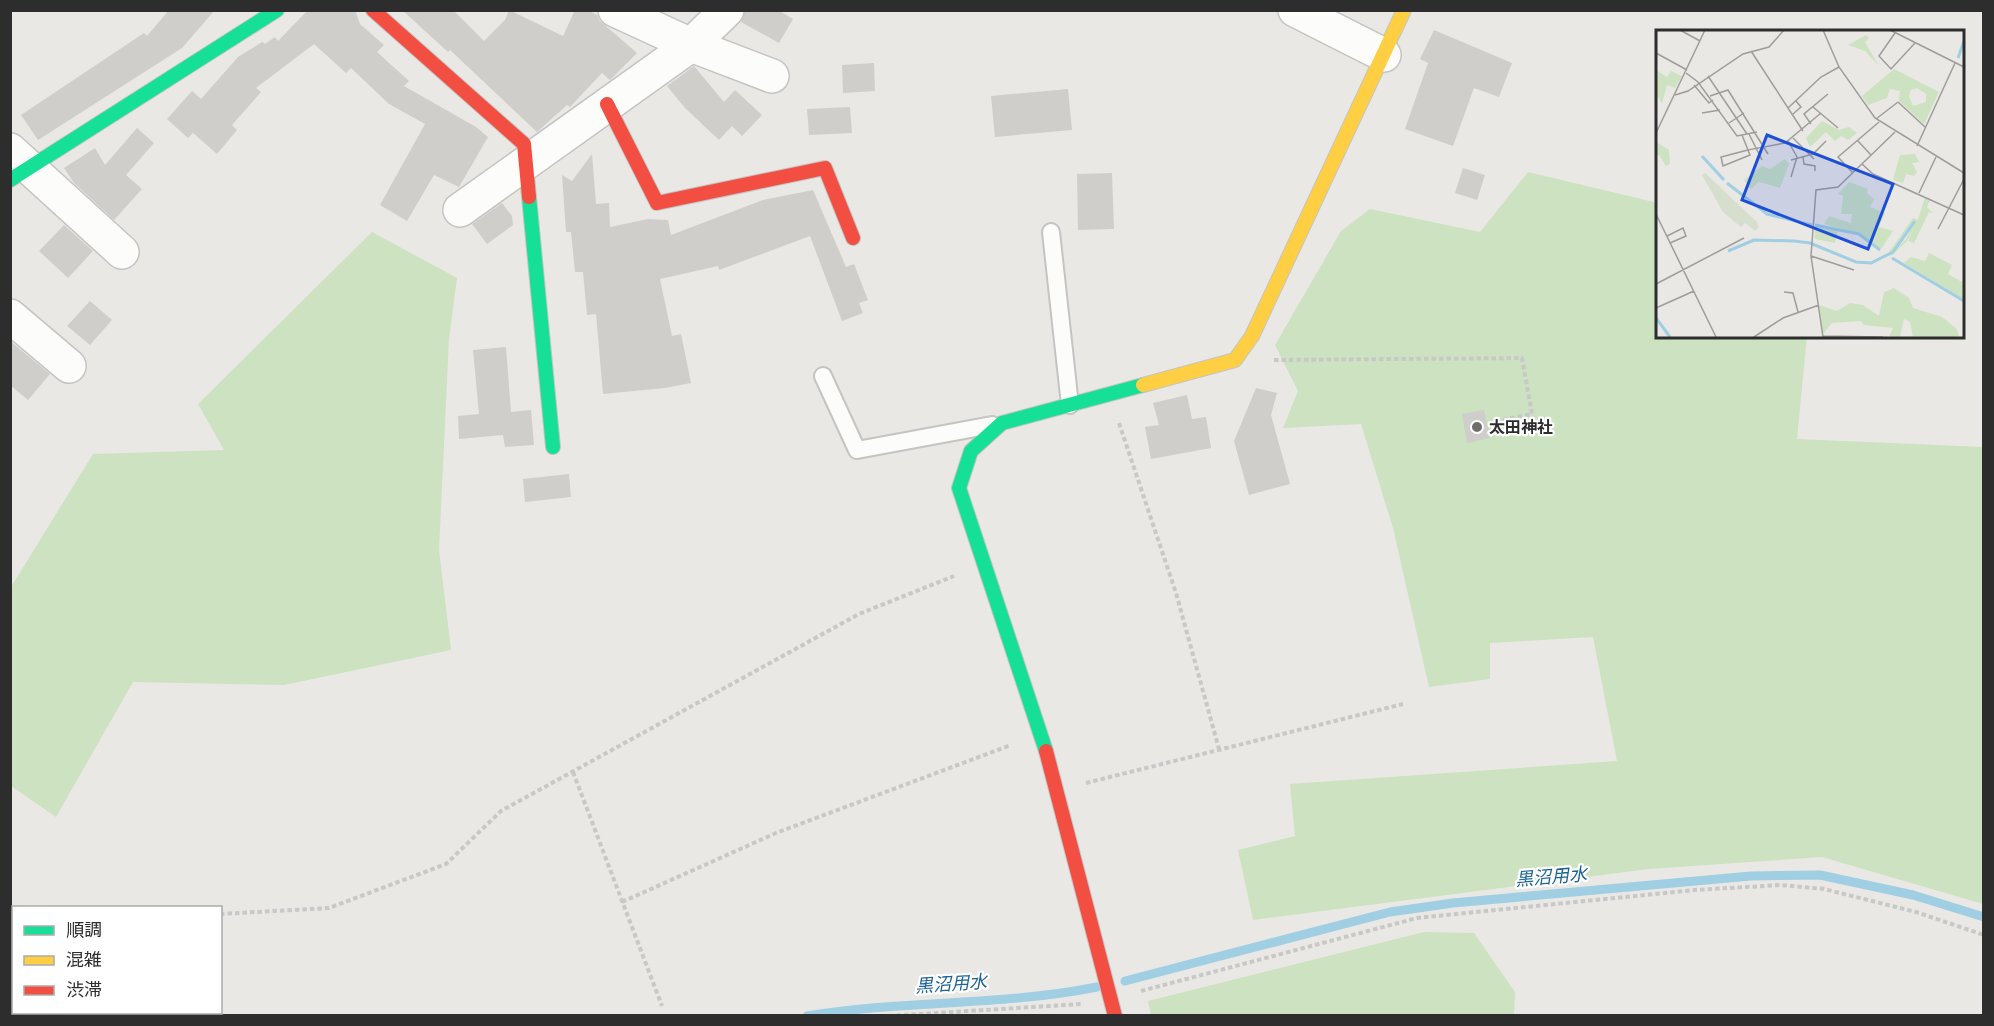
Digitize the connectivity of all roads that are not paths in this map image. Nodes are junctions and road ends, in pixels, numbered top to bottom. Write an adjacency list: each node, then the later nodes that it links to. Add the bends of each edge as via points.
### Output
1 (277, 10): 12 (street)
2 (373, 10): 11 (street, via 524,144)
3 (615, 10): 7 (street)
4 (727, 10): 7 (street)
5 (1295, 10): 8 (street)
6 (1404, 10): 8 (street)
7 (691, 45): 9 (street); 10 (street)
8 (1384, 55): 20 (street, via 1252,336 1235,360)
9 (772, 76)
10 (607, 104): 11 (street); 15 (street, via 657,203 825,168)
11 (526, 161): 13 (street); 22 (street)
12 (17, 166): 16 (street)
13 (460, 210)
14 (1051, 232): 20 (lane)
15 (853, 238)
16 (122, 252)
17 (10, 316): 18 (street)
18 (69, 366)
19 (823, 376): 21 (lane, via 857,450)
20 (1070, 405): 21 (street)
21 (1002, 423): 23 (street, via 971,451 959,489 1041,734)
22 (553, 447)
23 (1115, 1016)

